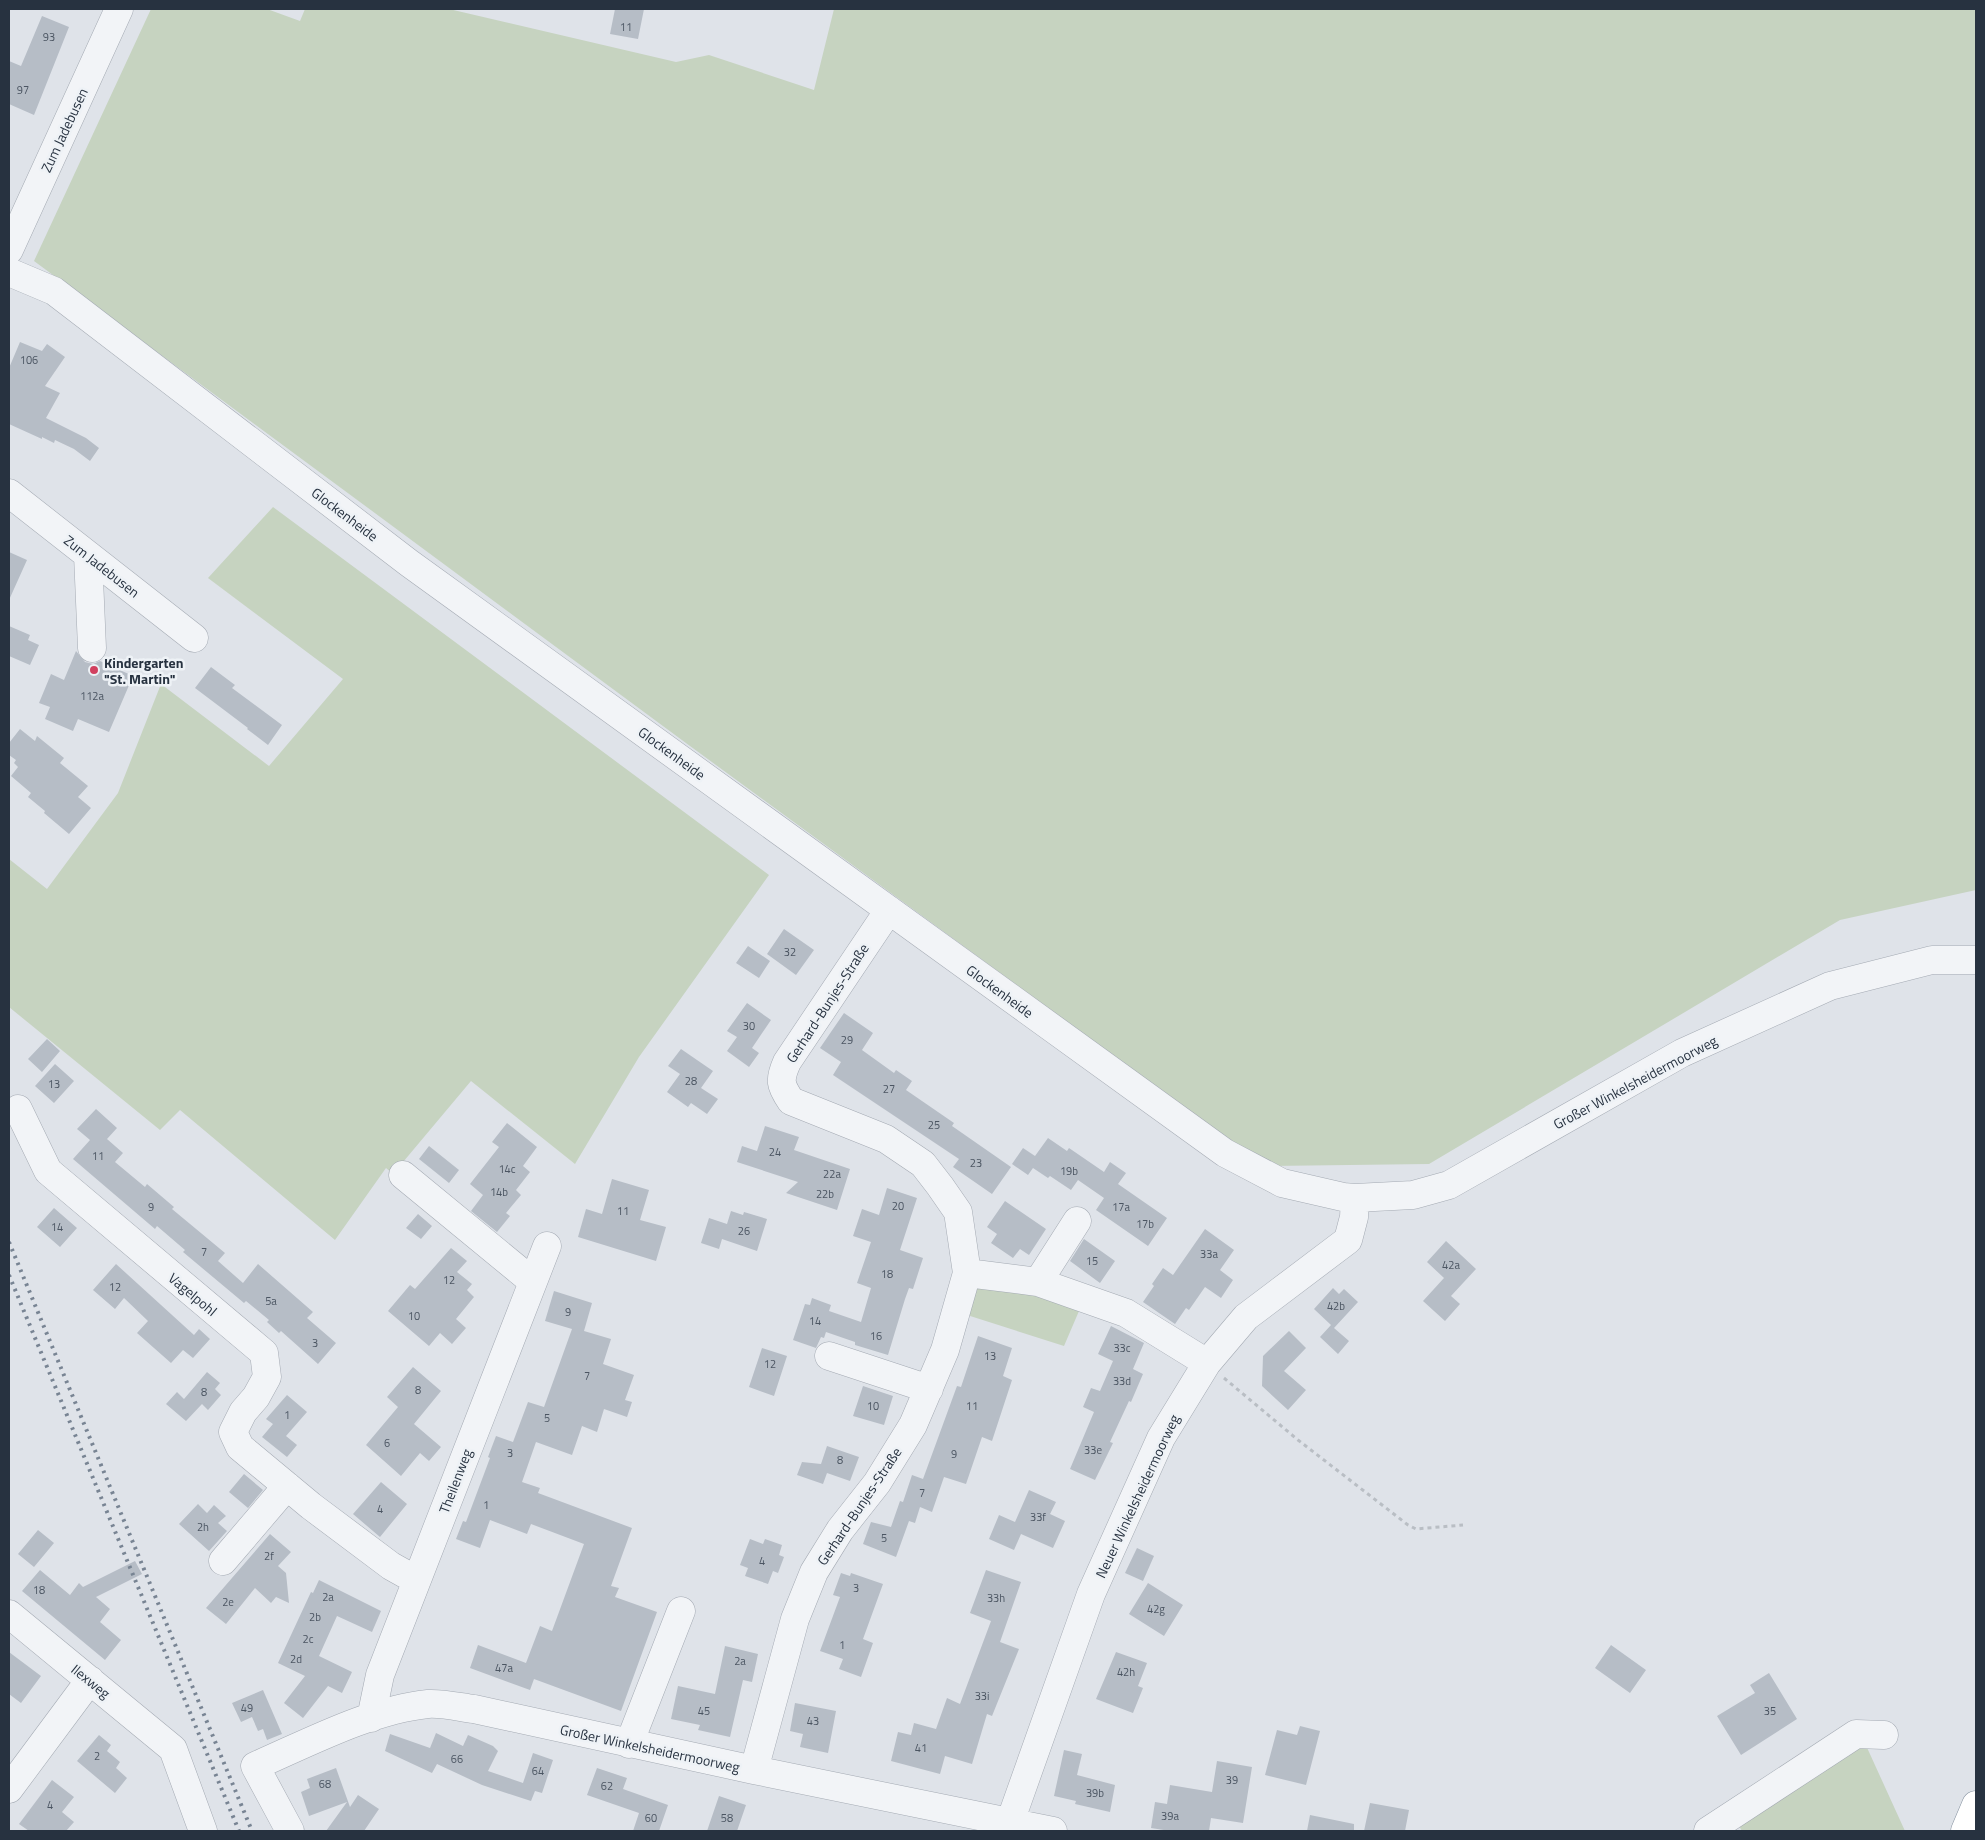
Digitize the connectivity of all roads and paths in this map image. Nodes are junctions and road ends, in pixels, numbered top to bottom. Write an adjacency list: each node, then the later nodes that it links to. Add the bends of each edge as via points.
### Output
1 (119, 9): 2 (street, Zum Jadebusen)
2 (9, 250)
3 (9, 272): 8 (street, Glockenheide, via 54,291 409,563)
4 (9, 493): 5 (street, Zum Jadebusen)
5 (88, 555): 6 (street, Zum Jadebusen); 7 (street)
6 (194, 638)
7 (92, 648)
8 (889, 910): 12 (street, Glockenheide, via 1225,1153 1282,1183); 15 (street, Gerhard-Bunjes-Straße, via 787,1062 781,1076 783,1089 792,1102 886,1139 923,1164 958,1212)
9 (1976, 960): 12 (street, Großer Winkelsheidermoorweg, via 1932,960 1830,986 1682,1053 1449,1185 1413,1195)
10 (18, 1109): 21 (street, Vagelpohl, via 48,1171 264,1353 267,1378 233,1432 240,1447)
11 (403, 1175): 16 (street)
12 (1355, 1198): 19 (street, Neuer Winkelsheidermoorweg, via 1348,1240 1246,1317)
13 (1077, 1221): 17 (street)
14 (547, 1246): 16 (street, Theilenweg)
15 (967, 1273): 17 (street); 20 (street, Gerhard-Bunjes-Straße, via 945,1350)
16 (532, 1281): 24 (street, Theilenweg)
17 (1038, 1282): 19 (street, via 1126,1313)
18 (829, 1356): 20 (street)
19 (1207, 1363): 22 (path, via 1298,1440 1408,1525 1416,1529); 34 (street, Neuer Winkelsheidermoorweg, via 1162,1438 1091,1594)
20 (929, 1389): 31 (street, Gerhard-Bunjes-Straße, via 908,1434 814,1572 796,1619)
21 (287, 1486): 23 (street); 24 (street, Vagelpohl, via 391,1566)
22 (1463, 1525)
23 (223, 1561)
24 (416, 1580): 28 (street, Theilenweg, via 380,1675)
25 (681, 1611): 30 (street)
26 (9, 1614): 27 (street, Ilexweg)
27 (90, 1680): 32 (street); 35 (street, Ilexweg, via 173,1749)
28 (371, 1718): 30 (street, Großer Winkelsheidermoorweg, via 430,1704 474,1709); 36 (street, Großer Winkelsheidermoorweg, via 255,1766)
29 (1884, 1736): 38 (street, via 1856,1734)
30 (629, 1744): 31 (street, Großer Winkelsheidermoorweg)
31 (754, 1770): 34 (street, Großer Winkelsheidermoorweg)
32 (9, 1789)
33 (1976, 1805): 39 (highway)
34 (1010, 1822): 37 (street, Großer Winkelsheidermoorweg)
35 (203, 1831)
36 (290, 1831)
37 (1053, 1831)
38 (1708, 1831)
39 (1965, 1831)

